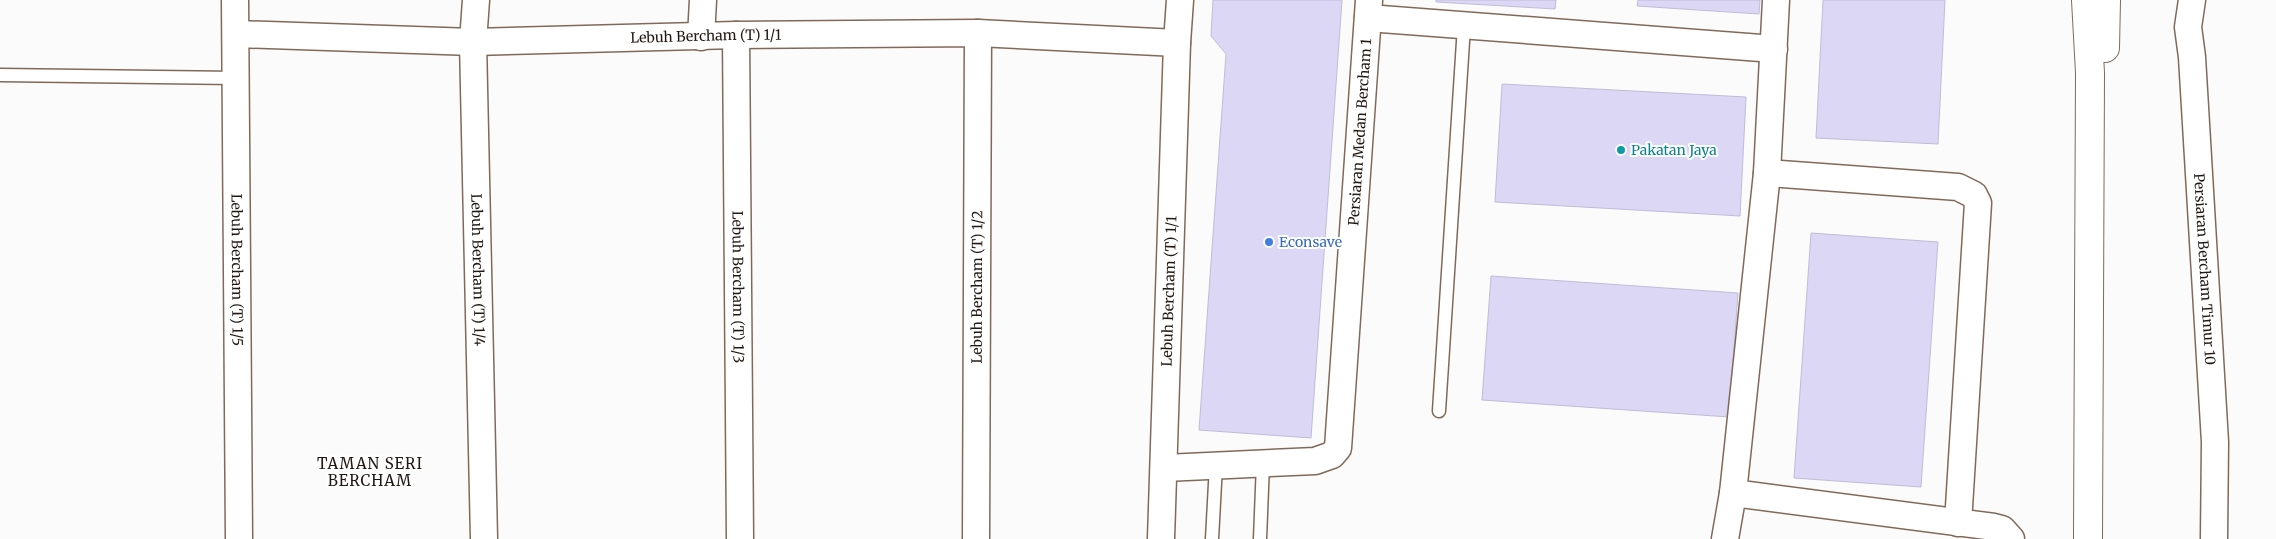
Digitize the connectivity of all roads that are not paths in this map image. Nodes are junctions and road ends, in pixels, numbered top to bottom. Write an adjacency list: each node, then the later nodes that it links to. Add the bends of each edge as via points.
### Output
1 (235, 0): 15 (street, Lebuh Bercham (T) 1/5)
2 (476, 0): 18 (street, Lebuh Bercham (T) 1/4)
3 (703, 0): 17 (street)
4 (1180, 0): 19 (street, Lebuh Bercham (T) 1/1)
5 (1776, 0): 20 (street)
6 (2071, 0): 21 (street, via 2077,35)
7 (2086, 0): 21 (street)
8 (2106, 0): 13 (street)
9 (2115, 0): 13 (street)
10 (2192, 0): 42 (street, Persiaran Bercham Timur 10, via 2188,27 2215,442)
11 (1368, 9): 12 (street); 26 (street, Persiaran Medan Bercham 1, via 1338,448 1324,460)
12 (1464, 26): 20 (street); 25 (lane)
13 (2105, 28): 41 (street)
14 (978, 33): 16 (street, Lebuh Bercham (T) 1/1); 19 (street, Lebuh Bercham (T) 1/1); 34 (street, Lebuh Bercham (T) 1/2)
15 (236, 34): 18 (street, Lebuh Bercham (T) 1/1); 23 (street, Lebuh Bercham (T) 1/5)
16 (736, 35): 17 (street, Lebuh Bercham (T) 1/1); 33 (street, Lebuh Bercham (T) 1/3)
17 (701, 37): 18 (street, Lebuh Bercham (T) 1/1)
18 (473, 42): 32 (street, Lebuh Bercham (T) 1/4)
19 (1177, 43): 28 (street, Lebuh Bercham (T) 1/1)
20 (1774, 49): 24 (street)
21 (2090, 73): 40 (street)
22 (0, 75): 23 (lane)
23 (236, 78): 31 (street, Lebuh Bercham (T) 1/5)
24 (1767, 173): 29 (street); 30 (street, via 1958,187 1974,195 1978,203)
25 (1438, 412)
26 (1263, 463): 27 (street, Persiaran Medan Bercham 1); 37 (lane)
27 (1216, 465): 28 (street, Persiaran Medan Bercham 1); 36 (lane)
28 (1165, 468): 35 (street, Lebuh Bercham (T) 1/1)
29 (1733, 493): 30 (street); 38 (street)
30 (1958, 523): 39 (street, via 2002,529)
31 (239, 539)
32 (484, 539)
33 (740, 539)
34 (976, 539)
35 (1161, 539)
36 (1212, 539)
37 (1260, 539)
38 (1725, 539)
39 (2012, 539)
40 (2088, 539)
41 (2105, 539)
42 (2214, 539)

